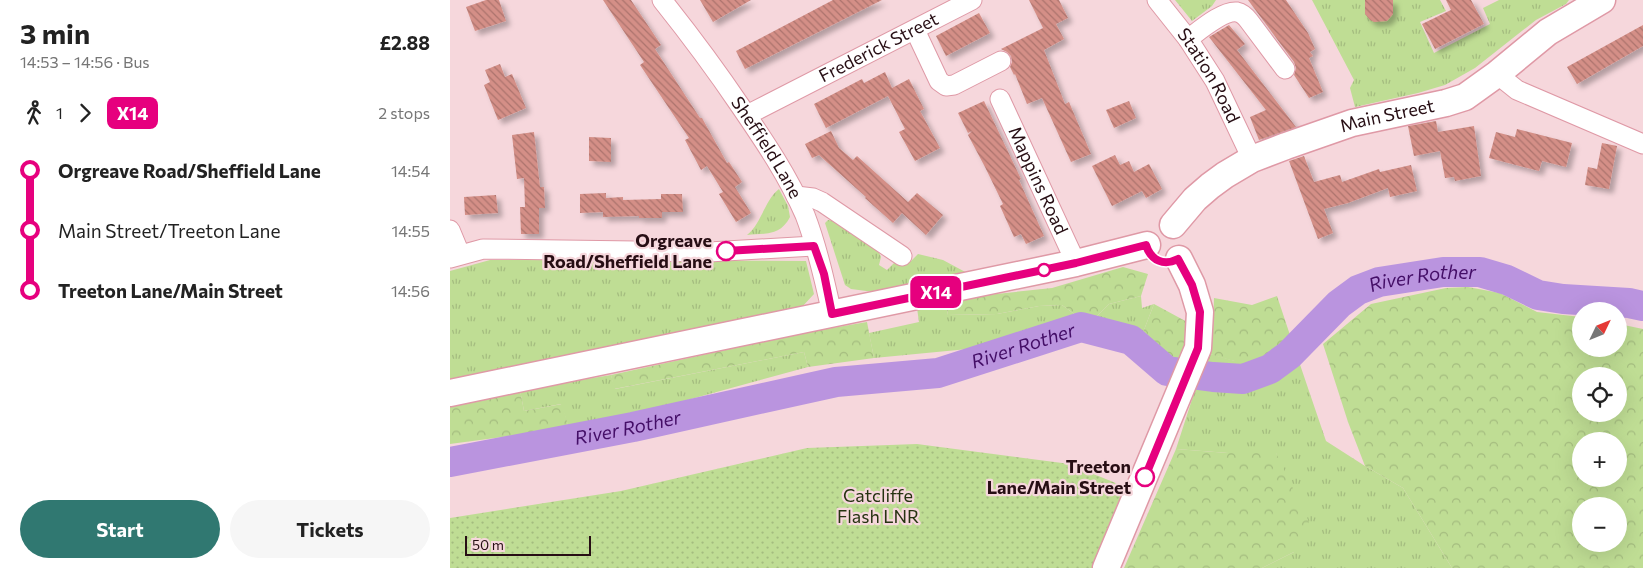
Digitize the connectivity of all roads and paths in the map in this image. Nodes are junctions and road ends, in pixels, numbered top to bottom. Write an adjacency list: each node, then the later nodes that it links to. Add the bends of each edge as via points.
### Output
1 (662, 0): 11 (street, Sheffield Lane, via 697,43)
2 (972, 0): 5 (street, Frederick Street)
3 (1157, 0): 6 (street, Station Road)
4 (1600, 0): 9 (main road, Main Street, via 1548,32)
5 (915, 30): 7 (street, via 939,81 946,86); 11 (street, Frederick Street)
6 (1188, 39): 8 (street, via 1223,15 1237,12 1244,15); 13 (street, Station Road, via 1215,81)
7 (1001, 61)
8 (1285, 69)
9 (1497, 74): 12 (street, via 1517,90); 13 (main road, Main Street, via 1465,97 1352,123)
10 (1000, 99): 22 (street, Mappins Road)
11 (747, 115): 14 (street, Sheffield Lane, via 776,158)
12 (1643, 144)
13 (1252, 159): 15 (main road, Main Street, via 1210,186)
14 (796, 196): 18 (street, Sheffield Lane); 20 (street, via 822,202)
15 (1173, 225): 17 (main road, via 1154,227); 21 (main road, via 1185,238 1185,249)
16 (450, 230): 19 (street)
17 (1146, 245): 21 (main road, via 1156,260 1168,263); 22 (main road)
18 (814, 246): 19 (street, via 709,252 483,249); 23 (street, Sheffield Lane, via 824,274)
19 (455, 256)
20 (902, 256)
21 (1178, 259): 25 (main road, via 1192,285 1200,312 1198,348)
22 (1076, 263): 23 (main road)
23 (832, 314): 24 (main road)
24 (450, 393)
25 (1106, 568)

